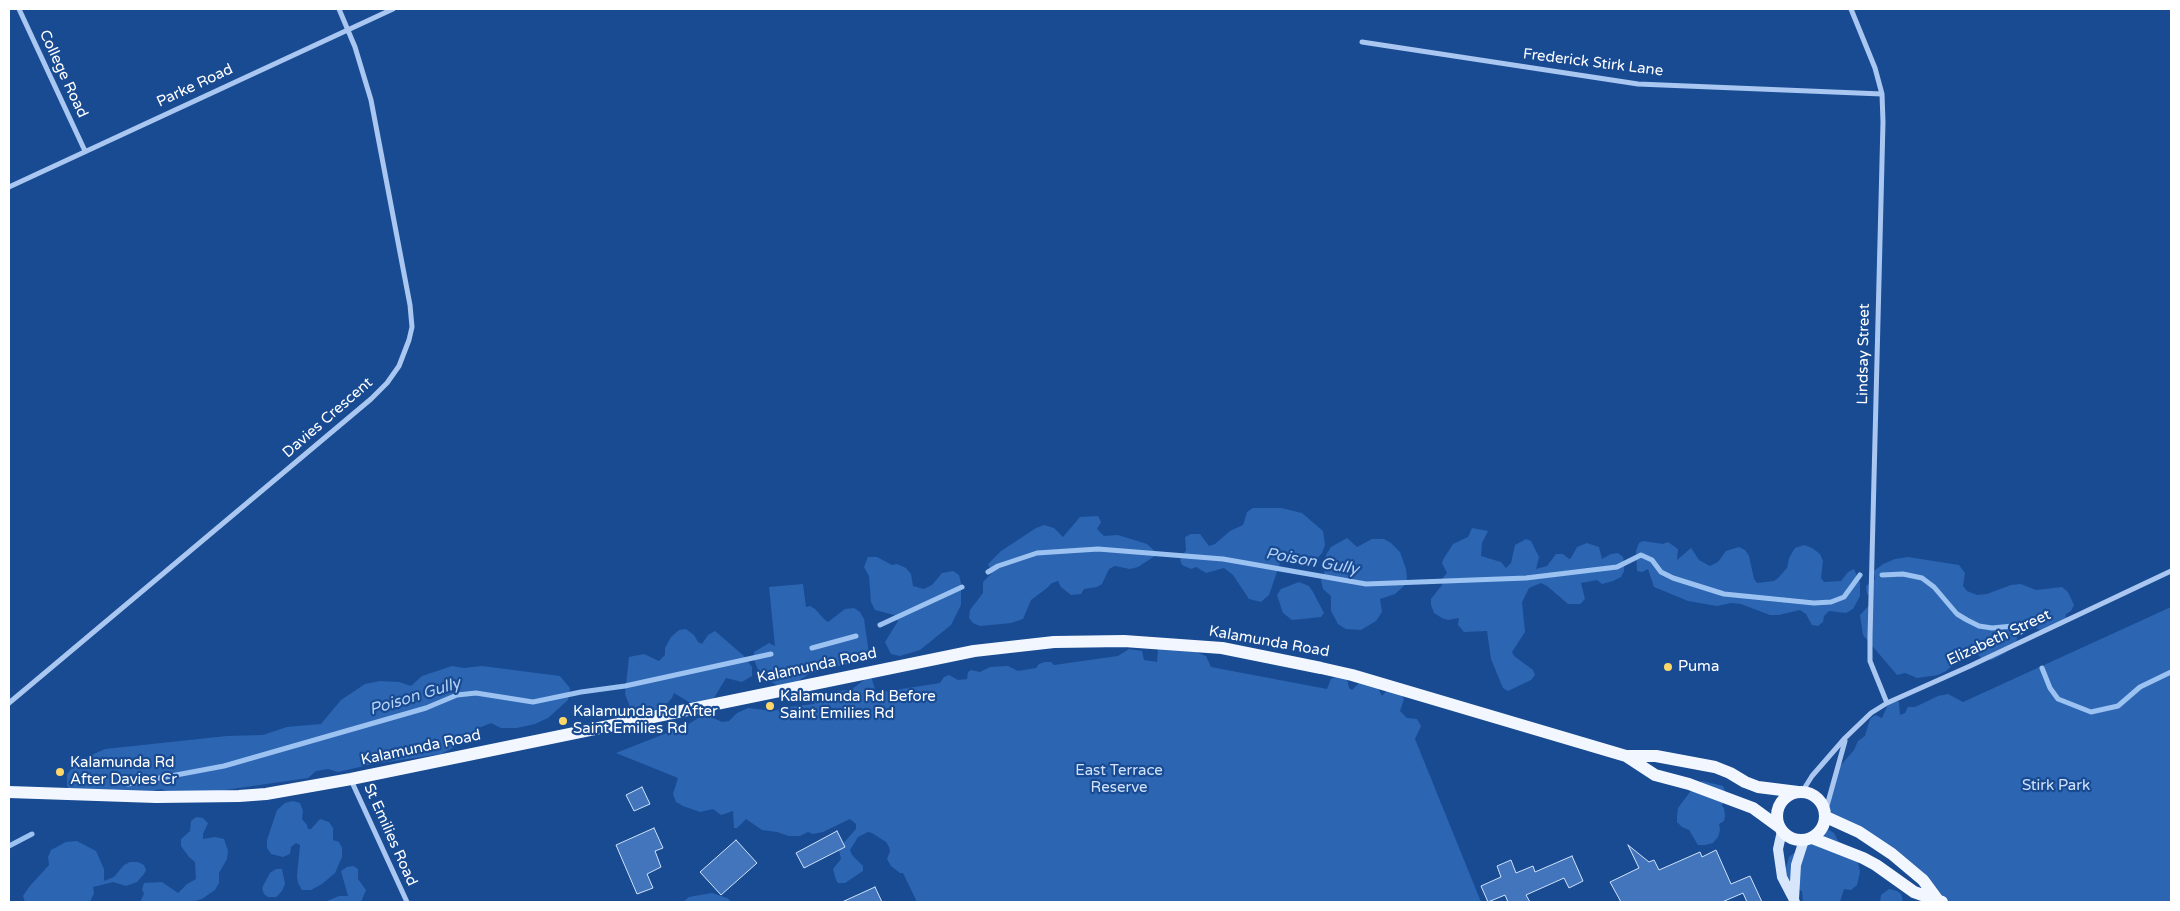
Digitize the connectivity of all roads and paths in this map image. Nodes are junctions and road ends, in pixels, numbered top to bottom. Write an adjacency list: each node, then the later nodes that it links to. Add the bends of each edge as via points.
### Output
1 (18, 9): 8 (street, College Road)
2 (339, 9): 5 (street, Davies Crescent)
3 (393, 9): 5 (street, Parke Road)
4 (1851, 9): 7 (street, Lindsay Street)
5 (348, 29): 8 (street, Parke Road); 11 (street, Davies Crescent, via 371,100 410,305 412,327 400,366 371,399)
6 (1362, 42): 7 (street, Frederick Stirk Lane, via 1638,84)
7 (1882, 94): 12 (street, Lindsay Street, via 1870,661)
8 (85, 151): 9 (street, Parke Road)
9 (9, 187)
10 (2171, 572): 12 (street, Elizabeth Street)
11 (9, 703)
12 (1887, 703): 13 (street, Elizabeth Street, via 1871,713)
13 (1845, 738): 17 (street, Elizabeth Street); 18 (street, Elizabeth Street)
14 (1626, 756): 15 (main road, Kalamunda Road, via 1352,675 1266,656 1213,647 1054,642 974,651); 17 (main road, Kalamunda Road, via 1656,756 1715,767 1758,786); 19 (main road, Kalamunda Road, via 1655,775 1753,808)
15 (351, 779): 16 (main road, Kalamunda Road, via 238,796); 23 (street, St Emilies Road)
16 (9, 792)
17 (1800, 792): 18 (main road, via 1815,796 1824,806); 19 (main road, via 1784,798 1780,805 1777,820)
18 (1825, 815): 20 (main road, via 1820,832); 21 (main road, via 1860,832 1892,854 1923,880)
19 (1781, 829): 20 (main road, via 1788,837); 22 (street, via 1778,859 1782,877)
20 (1808, 839): 21 (main road, via 1863,858 1914,892); 22 (street, via 1796,865)
21 (1939, 900)
22 (1794, 901)
23 (407, 902)

